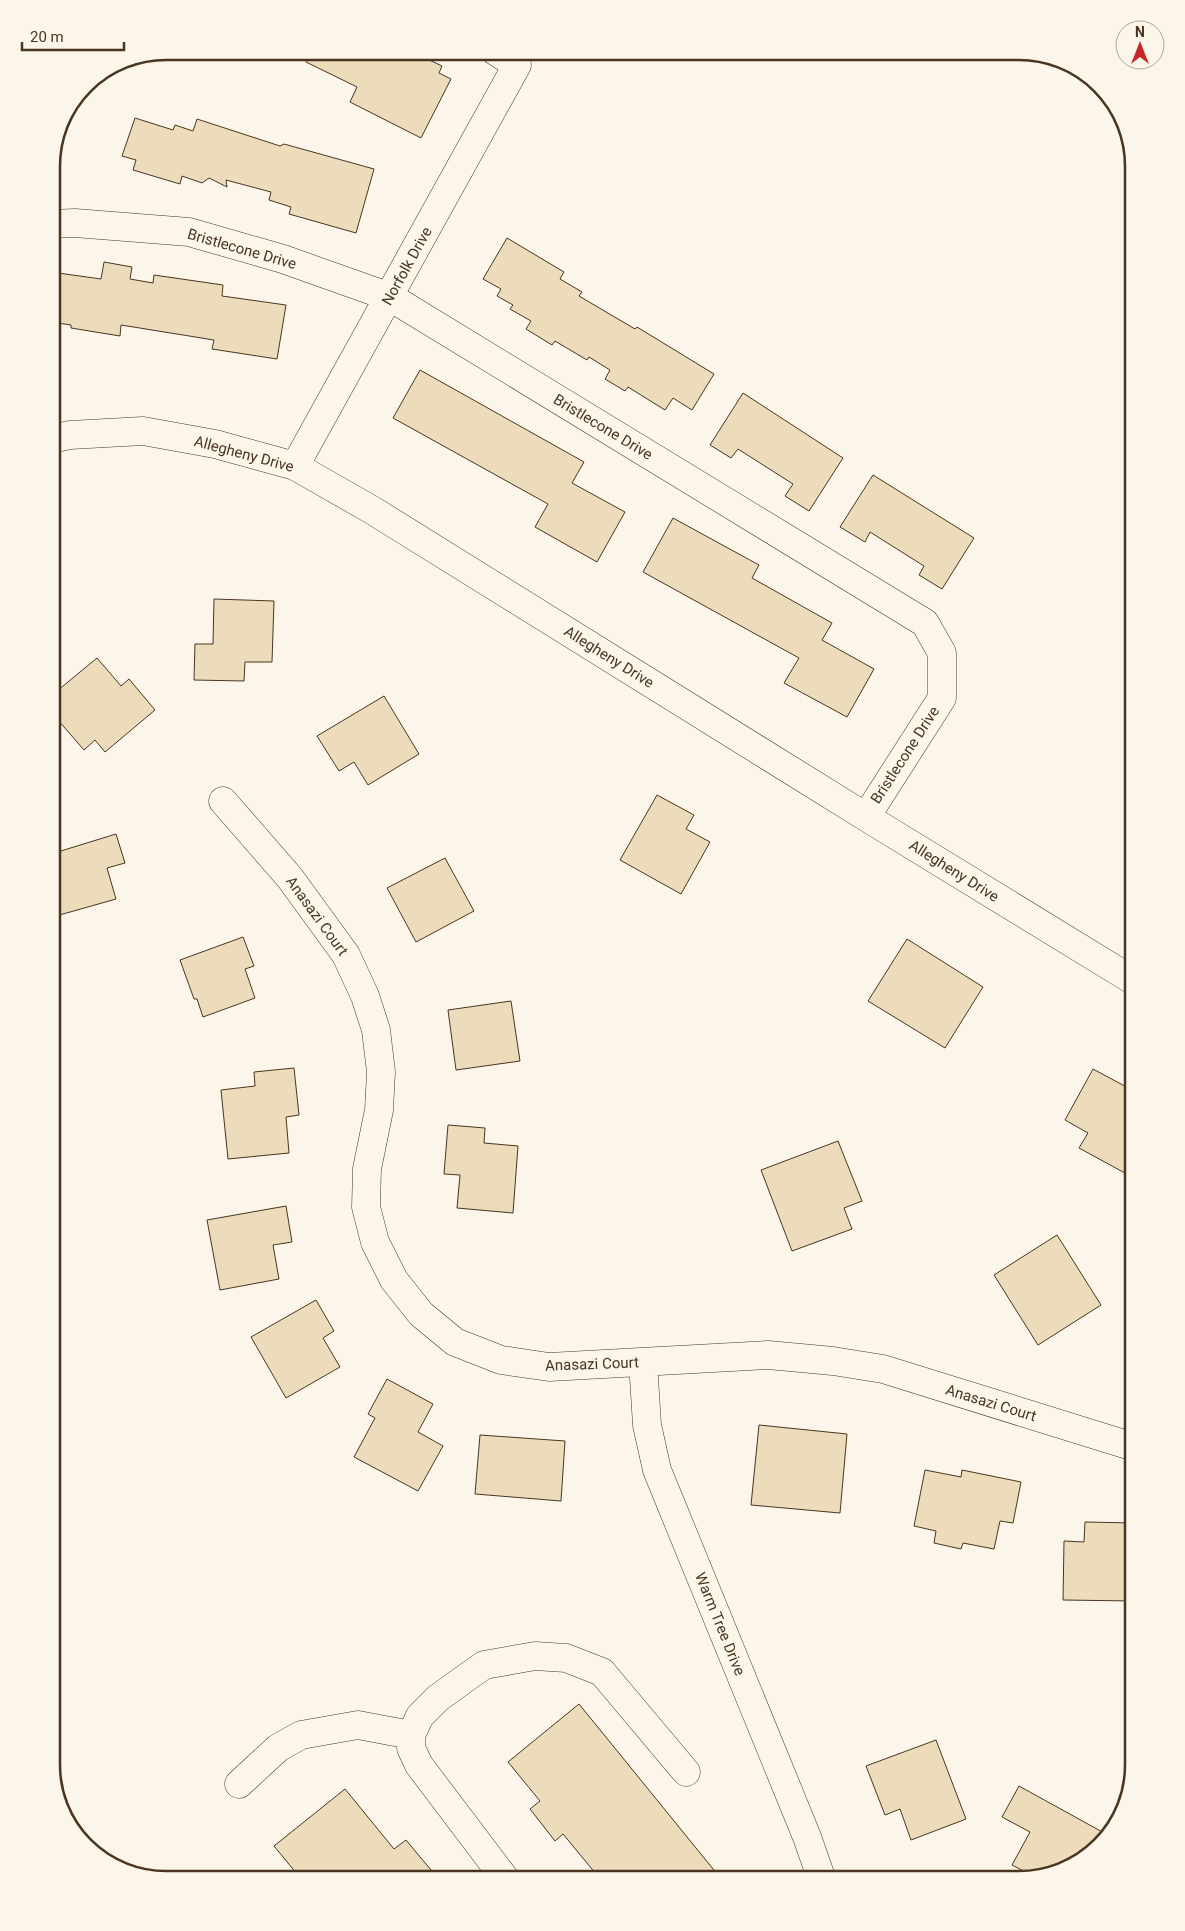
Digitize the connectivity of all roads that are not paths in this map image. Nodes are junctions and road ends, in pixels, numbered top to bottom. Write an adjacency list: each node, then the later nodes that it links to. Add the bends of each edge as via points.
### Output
1 (505, 60): 3 (street, Norfolk Drive)
2 (60, 224): 3 (street, Bristlecone Drive, via 189,232 283,259)
3 (390, 297): 5 (street, Norfolk Drive); 7 (street, Bristlecone Drive, via 925,623 942,653 942,698)
4 (60, 437): 5 (street, Allegheny Drive, via 143,431 215,444)
5 (295, 466): 7 (street, Allegheny Drive, via 380,515)
6 (223, 800): 9 (street, Anasazi Court, via 313,909 346,955 365,996 376,1030 381,1072 379,1110 367,1168 366,1207 375,1242 394,1280 421,1314 455,1342 502,1360 549,1367)
7 (866, 817): 8 (street, Allegheny Drive)
8 (1125, 975)
9 (643, 1362): 10 (street, Anasazi Court, via 768,1355 883,1369); 15 (street, Warm Tree Drive, via 647,1425 657,1470)
10 (1125, 1444)
11 (411, 1734): 12 (street, via 420,1716 438,1698 484,1665 535,1656 566,1658 602,1672); 13 (street, via 358,1725 301,1734 278,1748); 14 (street, via 410,1748 420,1765)
12 (686, 1772)
13 (239, 1784)
14 (499, 1871)
15 (819, 1871)

